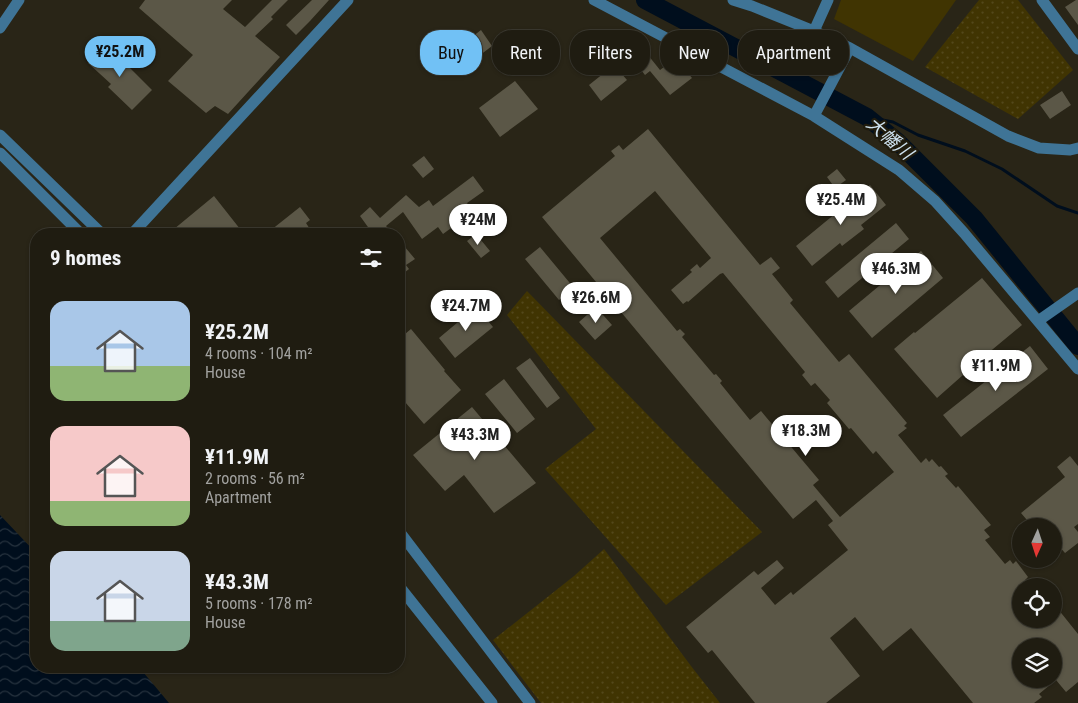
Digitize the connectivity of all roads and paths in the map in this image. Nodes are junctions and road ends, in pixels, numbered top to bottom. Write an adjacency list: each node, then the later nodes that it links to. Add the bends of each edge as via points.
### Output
1 (19, 0): 7 (street)
2 (348, 0): 18 (street)
3 (594, 0): 12 (street)
4 (733, 0): 8 (street)
5 (828, 0): 9 (street)
6 (1042, 0): 11 (street)
7 (0, 28)
8 (812, 30)
9 (815, 30)
10 (850, 48): 12 (street); 14 (street, via 1008,136 1039,148)
11 (1078, 49)
12 (814, 116): 20 (street, via 899,170 935,201)
13 (0, 135): 17 (street)
14 (1078, 148)
15 (0, 153): 16 (street)
16 (75, 228)
17 (96, 228)
18 (138, 228)
19 (1078, 293): 20 (street)
20 (1038, 321): 21 (street)
21 (1078, 369)
22 (405, 539): 25 (street)
23 (405, 594): 24 (street)
24 (492, 703)
25 (530, 703)

